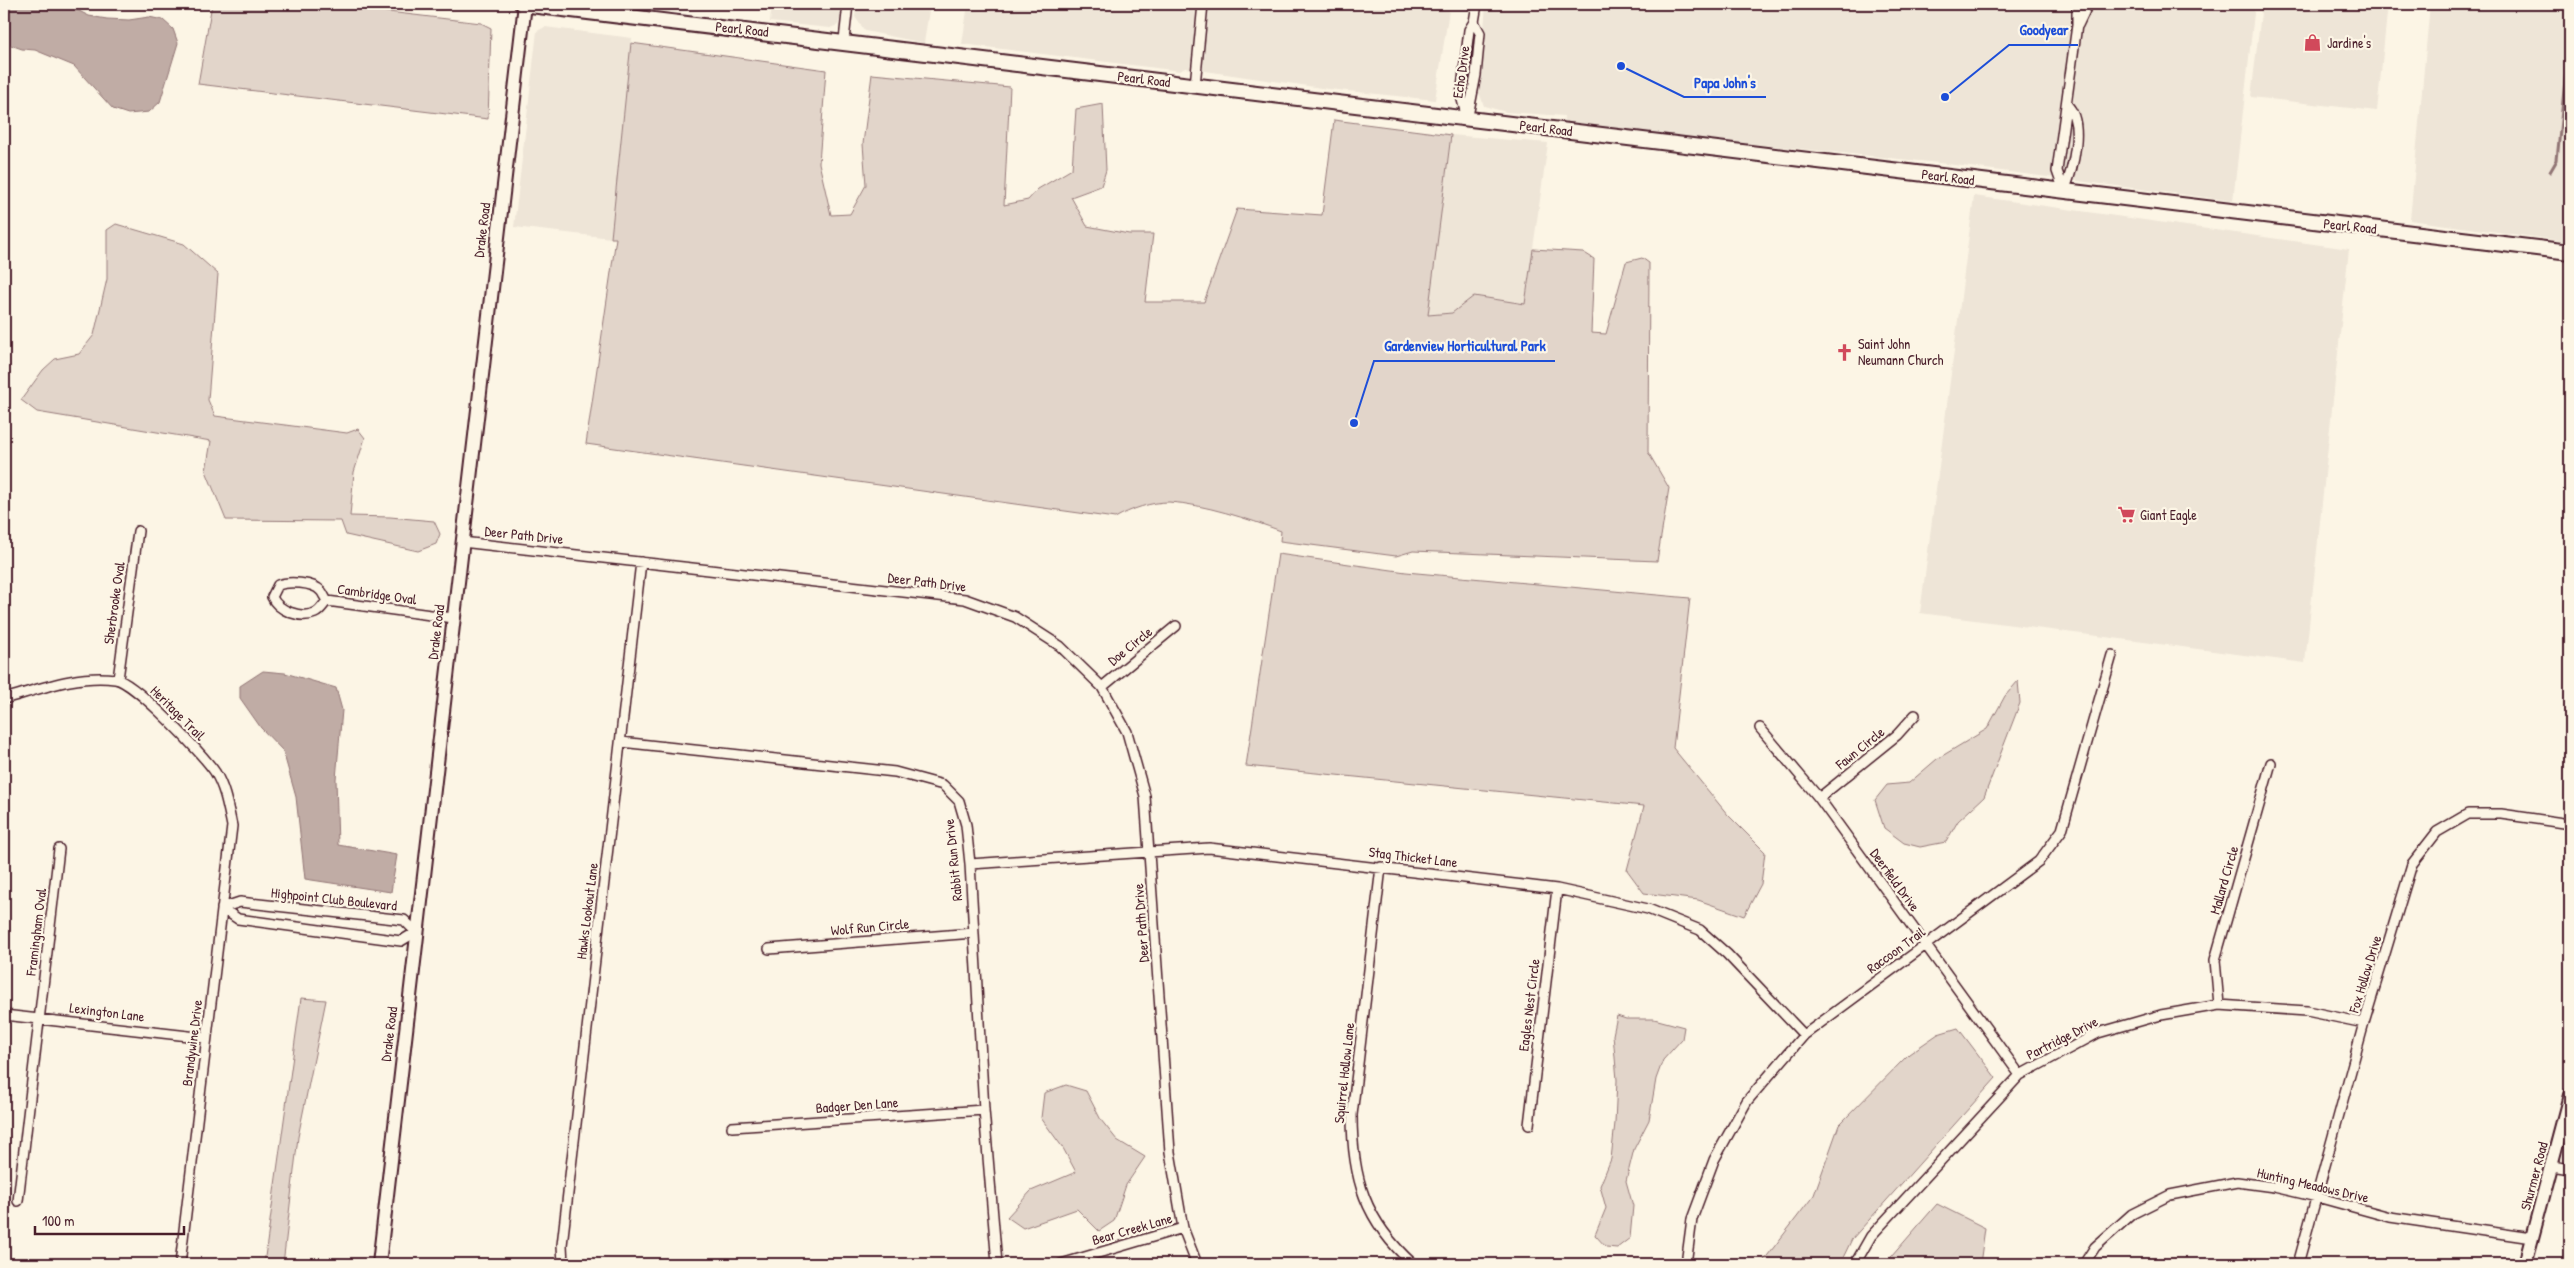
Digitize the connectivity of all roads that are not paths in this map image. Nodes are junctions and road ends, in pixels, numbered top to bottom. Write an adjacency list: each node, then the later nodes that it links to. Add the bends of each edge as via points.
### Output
1 (524, 4): 8 (main road, Pearl Road); 15 (street, Drake Road)
2 (848, 4): 8 (street)
3 (1203, 4): 9 (street)
4 (1477, 4): 11 (street, Echo Drive, via 1474,22 1480,32)
5 (2077, 4): 7 (street)
6 (2088, 4): 7 (street)
7 (2077, 25): 10 (street)
8 (844, 40): 9 (main road, Pearl Road)
9 (1195, 85): 11 (main road, Pearl Road)
10 (2067, 104): 12 (street, via 2057,171); 12 (street, via 2073,110 2076,130 2072,173)
11 (1467, 118): 12 (main road, Pearl Road)
12 (2064, 191): 13 (main road, Pearl Road)
13 (2570, 252)
14 (138, 531): 21 (street, Sherbrooke Oval)
15 (462, 542): 16 (street, Deer Path Drive); 18 (street, Drake Road)
16 (641, 562): 22 (street, Deer Path Drive, via 965,599 1015,617 1060,646); 26 (street, Hawks Lookout Lane)
17 (327, 601): 17 (street, Cambridge Oval, via 314,586 285,582 278,585 272,597 283,611 309,614 320,610); 18 (street, Cambridge Oval)
18 (453, 618): 37 (street, Drake Road)
19 (1176, 626): 22 (street, Doe Circle)
20 (2112, 655): 39 (street, Raccoon Trail, via 2062,830 2039,861)
21 (118, 679): 23 (street, via 81,678); 30 (street, Heritage Trail, via 149,700 214,771 227,798)
22 (1102, 687): 32 (street, Deer Path Drive, via 1128,732 1145,796)
23 (4, 699)
24 (1915, 715): 28 (street, Fawn Circle, via 1897,735)
25 (1760, 728): 28 (street, Deerfield Drive)
26 (621, 742): 33 (street, Rabbit Run Drive, via 895,772 942,785 959,801 966,826); 60 (street, Hawks Lookout Lane, via 562,1244)
27 (2271, 763): 41 (street, Mallard Circle, via 2215,960)
28 (1819, 798): 39 (street, Deerfield Drive)
29 (2570, 824): 44 (street, Fox Hollow Drive, via 2501,814 2468,814 2437,832 2412,864)
30 (232, 826): 36 (street, Brandywine Drive)
31 (59, 849): 43 (street, Framingham Oval)
32 (1150, 850): 33 (street, Stag Thicket Lane); 34 (street, Stag Thicket Lane, via 1209,848); 56 (street, Deer Path Drive, via 1170,1152)
33 (970, 864): 38 (street, Rabbit Run Drive)
34 (1381, 867): 35 (street, Stag Thicket Lane); 64 (street, Squirrel Hollow Lane, via 1352,1115 1352,1152 1366,1203 1398,1251)
35 (1557, 889): 45 (street, Stag Thicket Lane, via 1648,909 1700,930); 50 (street, Eagles Nest Circle)
36 (222, 908): 37 (street, Highpoint Club Boulevard, via 240,902 404,920); 37 (street, via 238,920 402,941); 46 (street, Brandywine Drive)
37 (416, 932): 59 (street, Drake Road)
38 (974, 933): 40 (street, Wolf Run Circle); 49 (street, Rabbit Run Drive)
39 (1926, 946): 45 (street, Raccoon Trail); 47 (street, Deerfield Drive)
40 (770, 949)
41 (2219, 1005): 44 (street, Partridge Drive, via 2307,1012); 47 (street, Partridge Drive, via 2161,1015 2098,1033)
42 (4, 1015): 43 (street, Lexington Lane)
43 (39, 1018): 46 (street, Lexington Lane); 55 (street, Framingham Oval)
44 (2364, 1023): 54 (street, Fox Hollow Drive)
45 (1804, 1035): 65 (street, Raccoon Trail, via 1747,1101 1714,1160 1692,1219)
46 (206, 1038): 58 (street, Brandywine Drive)
47 (2020, 1075): 66 (street, Partridge Drive, via 1871,1236)
48 (2570, 1095): 52 (street, Shurmer Road)
49 (984, 1110): 51 (street, Badger Den Lane); 61 (street, Rabbit Run Drive)
50 (1529, 1125)
51 (732, 1126)
52 (2552, 1166): 53 (street); 57 (street, Shurmer Road)
53 (2570, 1169)
54 (2317, 1197): 57 (street, Hunting Meadows Drive, via 2390,1217); 67 (street, Hunting Meadows Drive, via 2237,1182 2170,1195 2132,1214 2095,1247); 68 (street, Fox Hollow Drive)
55 (18, 1201)
56 (1183, 1228): 62 (street, Bear Creek Lane); 63 (street, Deer Path Drive)
57 (2532, 1238): 69 (street, Shurmer Road)
58 (180, 1264)
59 (379, 1264)
60 (563, 1264)
61 (997, 1264)
62 (1061, 1264)
63 (1197, 1264)
64 (1413, 1264)
65 (1686, 1264)
66 (1855, 1264)
67 (2084, 1264)
68 (2298, 1264)
69 (2525, 1264)

